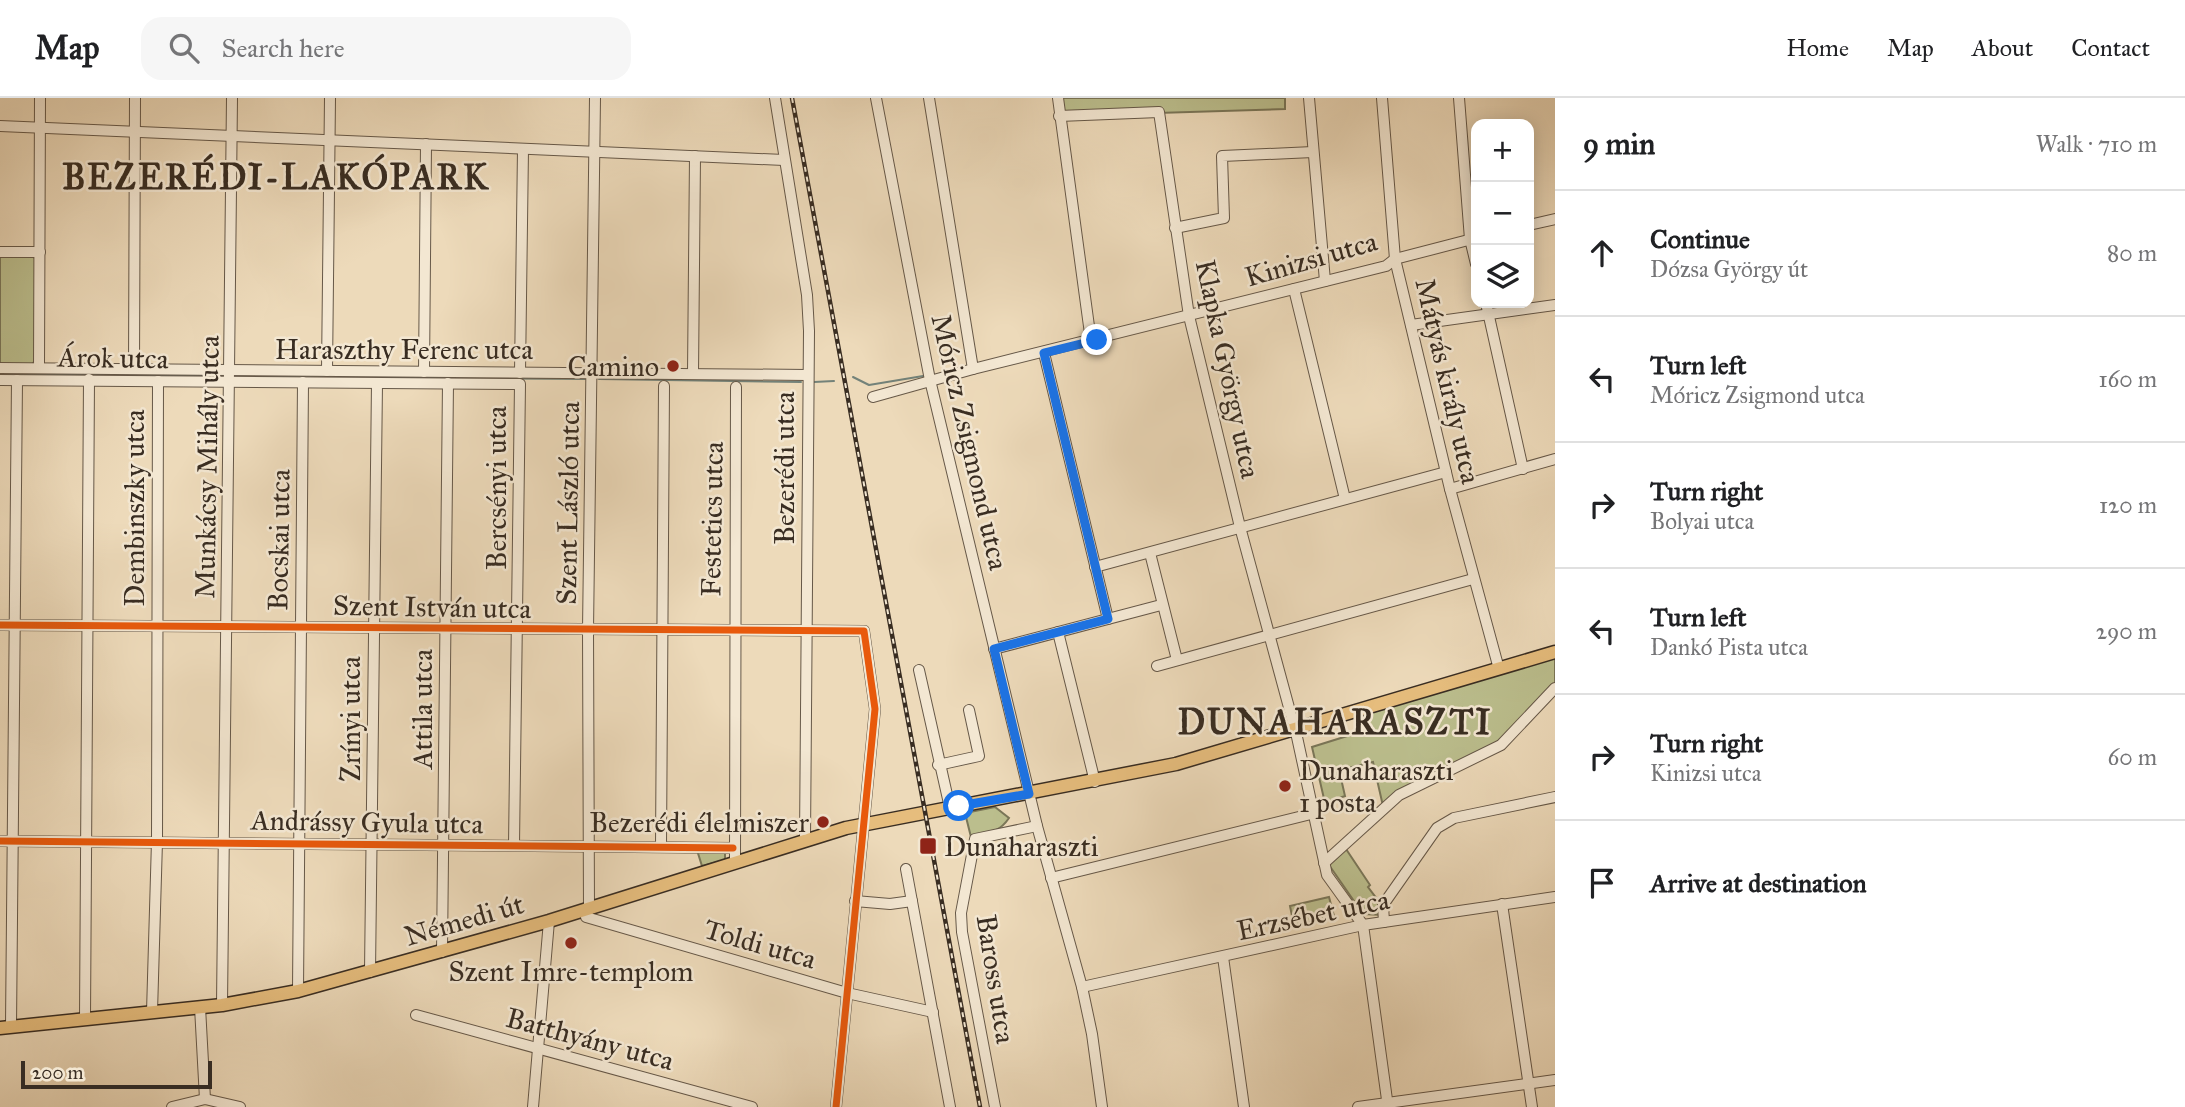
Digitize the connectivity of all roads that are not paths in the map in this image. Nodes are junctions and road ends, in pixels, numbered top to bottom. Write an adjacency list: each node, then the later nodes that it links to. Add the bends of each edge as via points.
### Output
1 (40, 98): 15 (street)
2 (135, 98): 16 (street)
3 (232, 98): 17 (street, Munkácsy Mihály utca)
4 (330, 98): 18 (street)
5 (595, 98): 21 (street, Szent László utca)
6 (775, 98): 24 (street, Bezerédi utca)
7 (876, 98): 56 (street, Móricz Zsigmond utca)
8 (929, 98): 45 (street)
9 (1058, 98): 13 (street)
10 (1308, 98): 22 (street)
11 (1382, 98): 32 (street, Mátyás király utca)
12 (1459, 98): 25 (street)
13 (1059, 116): 28 (street, Klapka György utca, via 1159,113); 40 (street)
14 (0, 127): 15 (street)
15 (41, 127): 16 (street); 31 (street)
16 (136, 131): 17 (street); 44 (street)
17 (232, 136): 18 (street); 46 (street, Munkácsy Mihály utca)
18 (329, 140): 19 (street); 47 (street)
19 (426, 144): 20 (street); 48 (street)
20 (523, 149): 21 (street); 52 (street, Bercsényi utca)
21 (594, 152): 23 (street); 49 (street, Szent László utca)
22 (1313, 152): 28 (street, via 1222,156 1224,218); 33 (street)
23 (695, 156): 24 (street); 50 (street)
24 (784, 160): 51 (street, Bezerédi utca, via 807,295)
25 (1471, 219)
26 (1555, 219): 27 (street)
27 (1534, 224)
28 (1175, 228): 38 (street, Klapka György utca)
29 (1471, 240): 32 (street, Kinizsi utca)
30 (0, 252): 31 (street)
31 (40, 252): 43 (street)
32 (1395, 259): 33 (street, Kinizsi utca, via 1386,266); 39 (street, Mátyás király utca)
33 (1325, 281): 34 (street, Kinizsi utca)
34 (1294, 289): 38 (street, Kinizsi utca); 69 (street)
35 (1555, 305): 36 (street)
36 (1534, 306)
37 (1487, 308): 39 (street); 66 (street)
38 (1189, 316): 40 (street, Kinizsi utca); 70 (street, Klapka György utca)
39 (1411, 325): 67 (street, Mátyás király utca)
40 (1091, 341): 41 (street, Kinizsi utca)
41 (1044, 353): 45 (street, Kinizsi utca); 72 (street)
42 (0, 368): 43 (street, Haraszthy Ferenc utca)
43 (39, 368): 44 (street, Haraszthy Ferenc utca)
44 (134, 369): 46 (street, Haraszthy Ferenc utca)
45 (974, 369): 56 (street, Kinizsi utca)
46 (231, 371): 47 (street, Haraszthy Ferenc utca); 58 (street, Munkácsy Mihály utca)
47 (327, 372): 48 (street, Haraszthy Ferenc utca)
48 (424, 372): 52 (street, Haraszthy Ferenc utca)
49 (592, 374): 50 (street, Haraszthy Ferenc utca); 52 (street, Haraszthy Ferenc utca); 85 (street, Szent László utca)
50 (694, 374): 51 (street, Haraszthy Ferenc utca)
51 (807, 376): 88 (street, Bezerédi utca)
52 (520, 378): 61 (street, Árok utca); 84 (street, Bercsényi utca)
53 (89, 379): 55 (street, Árok utca); 57 (street, Árok utca); 78 (street)
54 (0, 380): 55 (street, Árok utca)
55 (17, 380): 77 (street)
56 (930, 380): 64 (street, Kinizsi utca); 91 (street, Móricz Zsigmond utca)
57 (158, 381): 58 (street, Árok utca); 79 (street, Dembinszky utca)
58 (230, 382): 59 (street, Árok utca); 80 (street, Munkácsy Mihály utca)
59 (303, 383): 60 (street, Árok utca); 81 (street, Bocskai utca)
60 (377, 383): 61 (street, Árok utca); 82 (street, Zrínyi utca)
61 (448, 383): 83 (street, Attila utca)
62 (664, 386): 86 (street)
63 (736, 387): 87 (street, Festetics utca)
64 (873, 397)
65 (1555, 459): 66 (street)
66 (1523, 468): 68 (street)
67 (1446, 472): 68 (street, Mátyás király utca); 69 (street)
68 (1450, 489): 73 (street, Mátyás király utca)
69 (1345, 499): 70 (street)
70 (1240, 527): 71 (street); 90 (street, Klapka György utca)
71 (1150, 552): 72 (street); 74 (street)
72 (1095, 567): 75 (street)
73 (1474, 579): 90 (street); 95 (street, Mátyás király utca)
74 (1161, 605): 75 (street); 93 (street)
75 (1108, 619): 89 (street)
76 (0, 625): 77 (street, Szent István utca)
77 (16, 625): 78 (street, Szent István utca); 112 (street)
78 (88, 626): 79 (street, Szent István utca); 113 (street)
79 (157, 626): 80 (street, Szent István utca); 110 (street, Dembinszky utca)
80 (227, 627): 81 (street, Szent István utca); 111 (street, Munkácsy Mihály utca)
81 (301, 627): 82 (street, Szent István utca); 114 (street, Bocskai utca)
82 (373, 628): 83 (street, Szent István utca); 115 (street, Zrínyi utca)
83 (446, 628): 84 (street, Szent István utca); 116 (street, Attila utca)
84 (518, 630): 85 (street, Szent István utca); 117 (street, Bercsényi utca)
85 (589, 630): 86 (street, Szent István utca); 118 (street, Szent László utca)
86 (663, 630): 87 (street, Szent István utca); 119 (street)
87 (734, 630): 88 (street, Szent István utca); 120 (street, Festetics utca)
88 (806, 630): 106 (street, Szent István utca, via 864,631 875,709); 108 (street, Bezerédi utca)
89 (1058, 632): 91 (street); 101 (street)
90 (1269, 635): 93 (street); 99 (street, Klapka György utca)
91 (994, 649): 102 (street, Móricz Zsigmond utca)
92 (1555, 652): 95 (main road, Némedi út)
93 (1177, 660): 94 (street)
94 (1157, 666)
95 (1499, 669): 99 (main road, Némedi út)
96 (919, 670): 100 (street)
97 (1555, 688): 121 (street, via 1501,745 1399,794)
98 (969, 710): 100 (street, via 979,756)
99 (1295, 729): 101 (main road, Némedi út); 105 (street, Klapka György utca)
100 (938, 765): 104 (street)
101 (1096, 782): 102 (main road, Némedi út)
102 (1029, 794): 104 (main road, Némedi út); 107 (street, Móricz Zsigmond utca)
103 (1555, 797): 130 (street, via 1454,818 1437,828 1383,905)
104 (950, 808): 106 (main road, Némedi út)
105 (1315, 813): 121 (street, Klapka György utca); 123 (street)
106 (863, 824): 108 (main road, Némedi út); 125 (street)
107 (1037, 826): 123 (street, Móricz Zsigmond utca); 156 (street, Baross utca, via 975,839 961,913)
108 (805, 840): 120 (main road, Némedi út)
109 (0, 841): 112 (street, Andrássy Gyula utca)
110 (157, 841): 111 (street, Andrássy Gyula utca); 113 (street, Andrássy Gyula utca); 140 (street, Dembinszky utca)
111 (226, 841): 114 (street, Andrássy Gyula utca); 138 (street, Munkácsy Mihály utca)
112 (12, 842): 113 (street, Andrássy Gyula utca); 144 (street)
113 (85, 842): 143 (street)
114 (302, 842): 115 (street, Andrássy Gyula utca); 136 (street, Bocskai utca)
115 (372, 845): 116 (street, Andrássy Gyula utca); 134 (street, Zrínyi utca)
116 (444, 845): 117 (street, Andrássy Gyula utca); 132 (street, Attila utca)
117 (514, 845): 118 (street, Andrássy Gyula utca)
118 (588, 845): 119 (street, Andrássy Gyula utca); 128 (street, Szent László utca)
119 (661, 846): 120 (street, Andrássy Gyula utca)
120 (734, 854): 128 (main road, Némedi út)
121 (1324, 863): 131 (street, Klapka György utca, via 1327,875)
122 (906, 869): 126 (street)
123 (1051, 878): 135 (street, Móricz Zsigmond utca)
124 (1555, 897): 127 (street, Erzsébet utca)
125 (855, 901): 126 (street); 137 (street)
126 (912, 901): 141 (street)
127 (1502, 904): 130 (street, Erzsébet utca); 147 (street)
128 (589, 908): 129 (main road, Némedi út); 137 (street, Toldi utca, via 587,919)
129 (549, 920): 132 (main road, Némedi út); 145 (street)
130 (1384, 922): 131 (street, Erzsébet utca)
131 (1363, 925): 133 (street, Erzsébet utca); 149 (street)
132 (442, 951): 134 (main road, Némedi út)
133 (1223, 957): 135 (street, Erzsébet utca); 158 (street)
134 (370, 972): 136 (main road, Némedi út)
135 (1082, 987): 157 (street, Móricz Zsigmond utca)
136 (298, 991): 138 (main road, Némedi út)
137 (847, 993): 141 (street, Toldi utca); 154 (street)
138 (222, 1005): 139 (main road, Némedi út)
139 (200, 1007): 140 (main road, Némedi út); 148 (street)
140 (152, 1012): 143 (main road, Némedi út)
141 (933, 1012): 155 (street)
142 (416, 1015): 145 (street, Batthyány utca)
143 (85, 1020): 144 (main road, Némedi út)
144 (6, 1027)
145 (539, 1049): 152 (street); 153 (street, Batthyány utca)
146 (1555, 1080): 147 (street)
147 (1529, 1084): 149 (street); 160 (street)
148 (205, 1100): 150 (street); 151 (street)
149 (1388, 1105): 159 (street)
150 (172, 1107)
151 (239, 1107)
152 (533, 1107)
153 (752, 1107)
154 (836, 1107)
155 (950, 1107)
156 (995, 1107)
157 (1102, 1107)
158 (1244, 1107)
159 (1357, 1107)
160 (1532, 1107)

